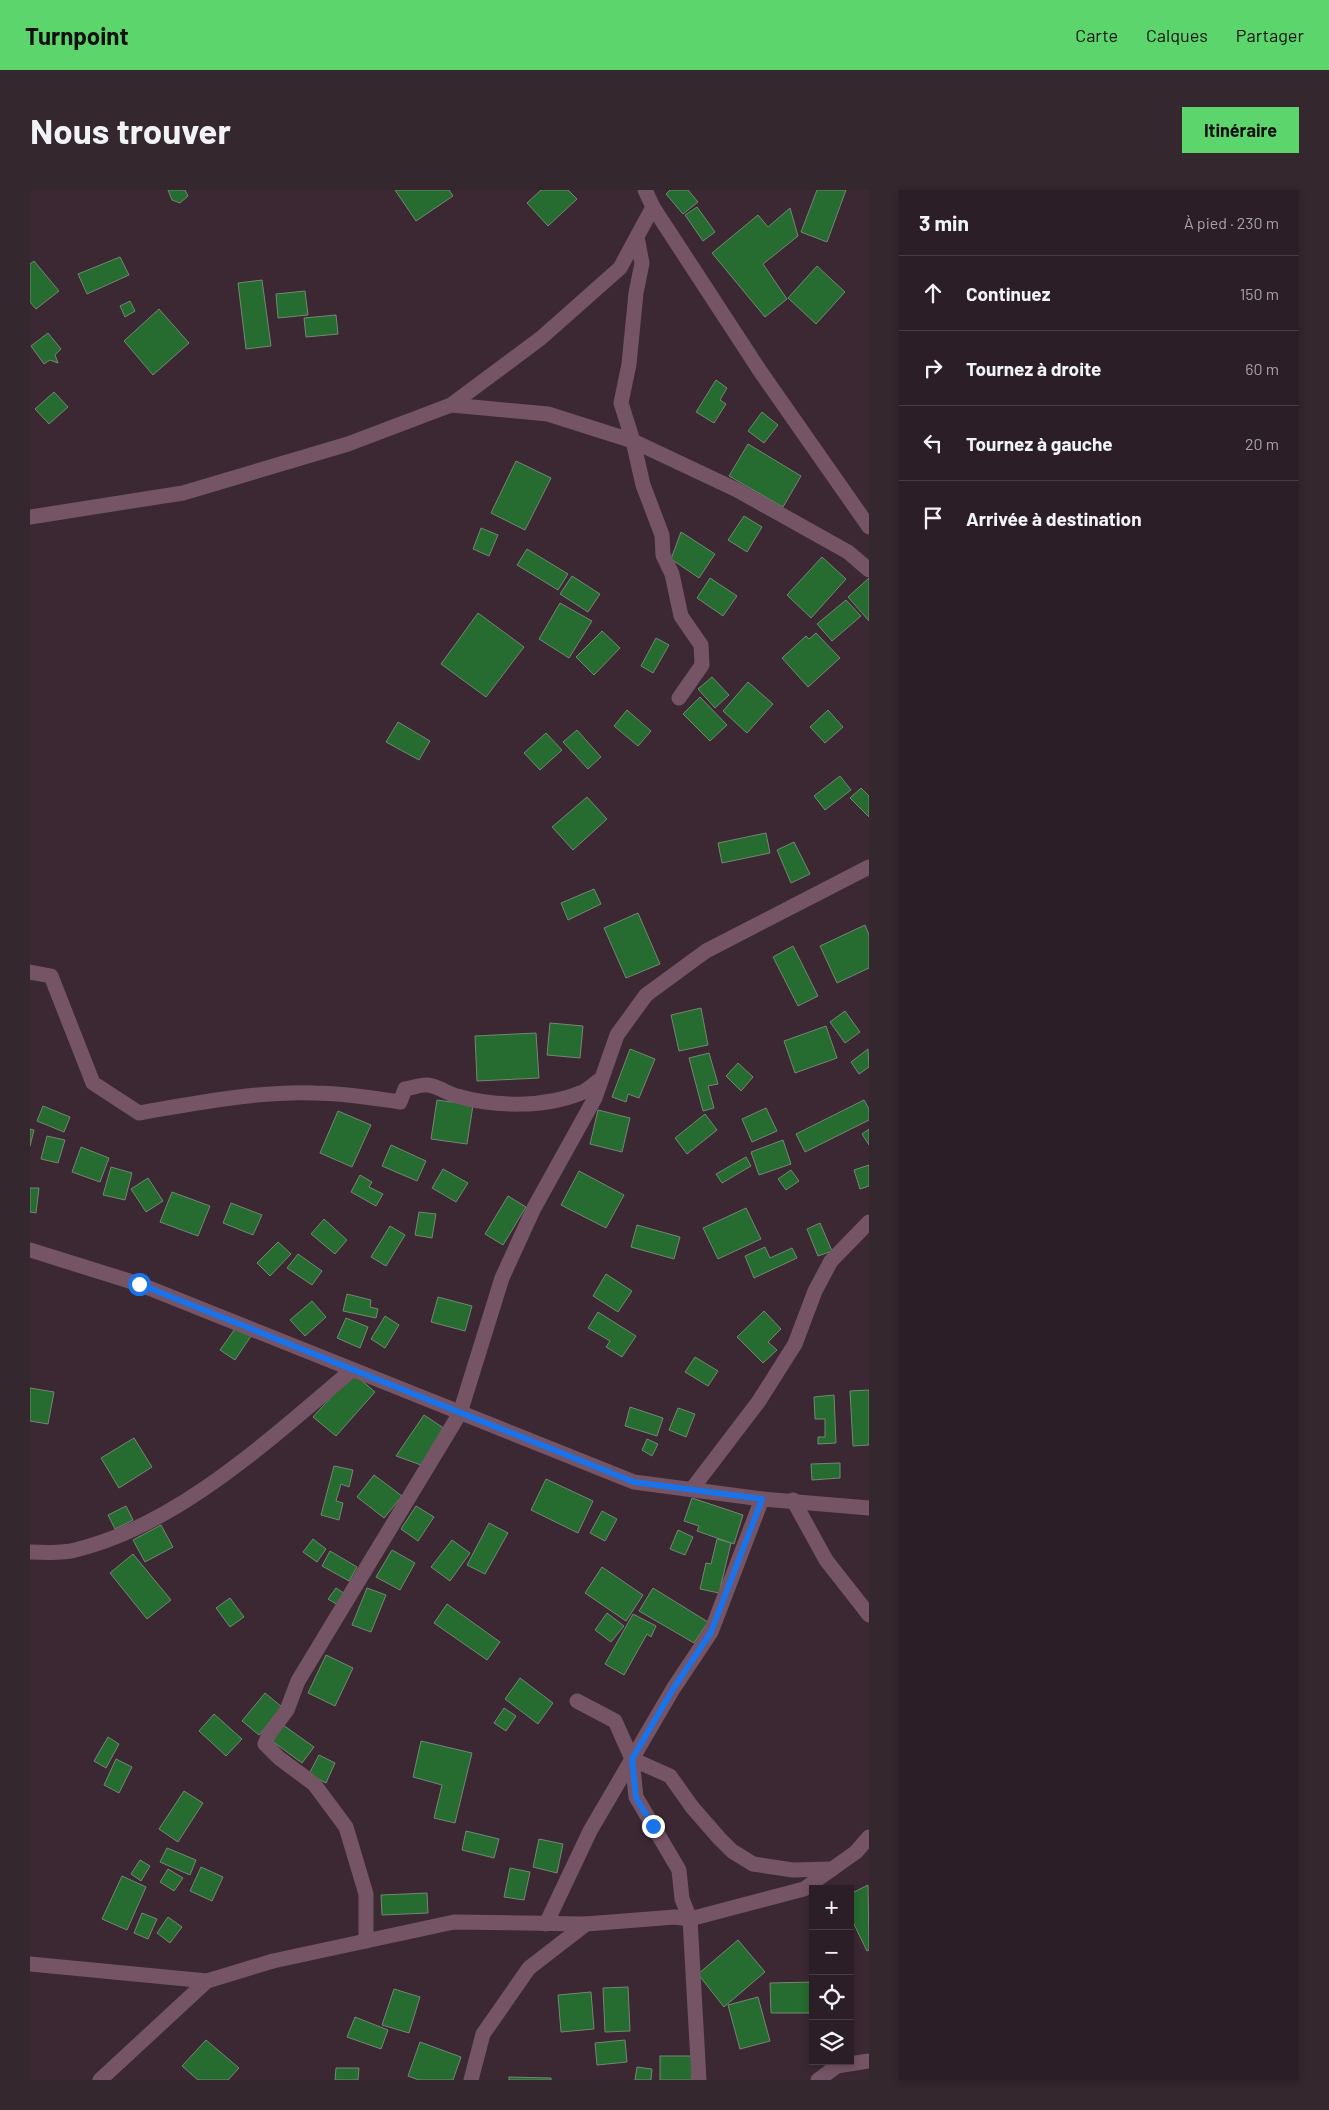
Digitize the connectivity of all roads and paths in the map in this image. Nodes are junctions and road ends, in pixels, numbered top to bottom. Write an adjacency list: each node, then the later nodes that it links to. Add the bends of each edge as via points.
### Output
1 (645, 190): 2 (street)
2 (653, 207): 3 (street); 7 (street, via 760,371)
3 (637, 237): 4 (street, via 620,268 541,338); 5 (street, via 642,263 621,403)
4 (451, 406): 5 (street, via 548,414); 6 (street, via 348,444 183,493)
5 (633, 441): 8 (street, via 737,490 848,552); 9 (street, via 643,485 662,535 663,555 672,574 681,616 701,645 702,665)
6 (30, 517)
7 (869, 527)
8 (869, 570)
9 (679, 698)
10 (869, 866): 12 (street, via 706,951 646,995 617,1035)
11 (30, 972): 12 (street, via 51,976 93,1083 140,1113 254,1095 289,1093 400,1102 405,1090 428,1085 456,1096 512,1104 559,1100 584,1092)
12 (602, 1078): 16 (street, via 595,1098 534,1208 502,1278)
13 (869, 1222): 17 (street, via 831,1261 815,1291 795,1344 758,1401)
14 (30, 1250): 15 (street, via 139,1284)
15 (352, 1370): 16 (street); 21 (street, via 244,1460 186,1501 120,1536 74,1551)
16 (460, 1413): 17 (street, via 634,1482); 30 (street, via 298,1681 287,1710 265,1744 314,1784 346,1827 366,1894)
17 (692, 1489): 18 (street)
18 (762, 1499): 19 (street); 24 (street, via 711,1632)
19 (793, 1500): 20 (street); 22 (street, via 826,1560)
20 (869, 1508)
21 (30, 1552)
22 (869, 1615)
23 (577, 1701): 24 (street, via 614,1720)
24 (632, 1759): 26 (street, via 670,1776 719,1838 753,1864 793,1870); 27 (street, via 636,1798 679,1870 682,1899); 28 (street, via 590,1831)
25 (869, 1837): 26 (street, via 856,1852)
26 (832, 1868): 27 (street, via 804,1889)
27 (690, 1918): 29 (street, via 675,1916); 36 (street)
28 (546, 1924): 29 (street); 30 (street, via 454,1922)
29 (586, 1924): 35 (street, via 530,1968 483,2034)
30 (366, 1941): 32 (street, via 273,1961)
31 (30, 1964): 32 (street)
32 (207, 1981): 34 (street)
33 (869, 2061): 37 (street, via 837,2066)
34 (100, 2080)
35 (471, 2080)
36 (699, 2080)
37 (818, 2080)

